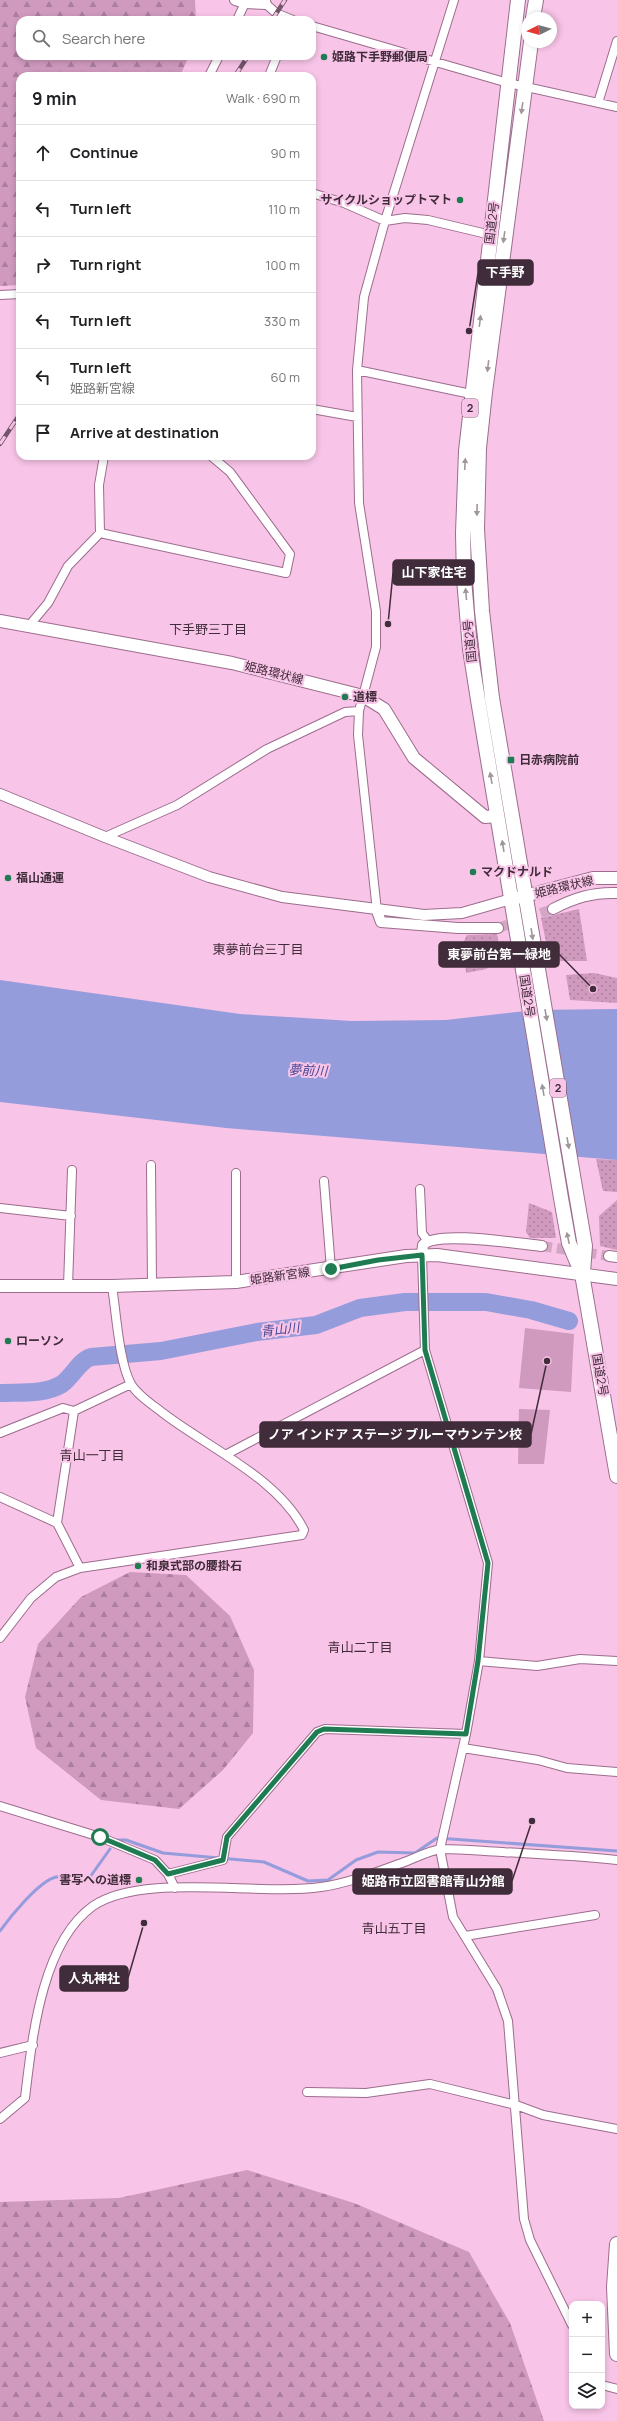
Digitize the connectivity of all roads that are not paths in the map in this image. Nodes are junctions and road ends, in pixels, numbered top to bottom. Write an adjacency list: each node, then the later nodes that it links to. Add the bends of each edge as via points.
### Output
1 (454, 0): 14 (street)
2 (518, 0): 17 (highway, 国道2号 / 2)
3 (536, 0): 6 (highway)
4 (240, 2): 5 (street); 7 (street)
5 (266, 2): 8 (street)
6 (535, 12)
7 (238, 16)
8 (282, 16)
9 (316, 27): 14 (street)
10 (617, 41): 19 (street)
11 (530, 48): 18 (highway, 国道2号 / 2)
12 (217, 60): 15 (street)
13 (275, 60): 16 (street)
14 (434, 62): 17 (street); 22 (street)
15 (211, 72)
16 (271, 72)
17 (508, 83): 18 (street); 23 (highway, 国道2号 / 2)
18 (526, 87): 19 (street); 42 (highway, 国道2号 / 2, one-way to 42, via 485,392 479,448 477,529 484,632 492,698)
19 (598, 103): 20 (street)
20 (617, 107)
21 (316, 194): 22 (street, via 344,202)
22 (385, 222): 23 (street, via 405,218 428,220); 26 (street, via 364,297)
23 (491, 235): 27 (highway, 国道2号 / 2, one-way to 23)
24 (16, 294): 25 (street)
25 (0, 295)
26 (357, 370): 27 (street); 29 (street)
27 (471, 394): 38 (highway, 国道2号 / 2, one-way to 27, via 470,649 464,579 464,495)
28 (316, 410): 29 (street)
29 (357, 417): 35 (street, via 359,503 376,611 376,647)
30 (103, 460): 32 (street, via 99,485)
31 (216, 460): 32 (street, via 230,472 290,554 286,573)
32 (100, 533): 34 (street, via 68,566 48,603)
33 (0, 621): 34 (main road, 姫路環状線)
34 (28, 627): 35 (main road, 姫路環状線, via 232,663)
35 (363, 696): 36 (street); 38 (main road, 姫路環状線, via 384,709 414,758 485,817)
36 (358, 711): 39 (street, via 345,712 266,749 177,805); 45 (street, via 358,735)
37 (0, 794): 39 (street)
38 (498, 816): 43 (highway, 国道2号 / 2, one-way to 38)
39 (105, 837): 45 (street, via 209,877 260,892 306,902)
40 (617, 878): 42 (main road, 姫路環状線, via 593,878)
41 (617, 893): 44 (street, via 602,892 576,897)
42 (526, 896): 43 (main road, 姫路環状線); 58 (highway, 国道2号 / 2, one-way to 58, via 584,1246)
43 (511, 899): 45 (street, via 462,913 424,915); 58 (highway, 国道2号 / 2, one-way to 43, via 569,1243)
44 (553, 909)
45 (377, 910): 46 (street, via 381,922 458,928)
46 (498, 928)
47 (151, 1165): 61 (street)
48 (72, 1170): 53 (street)
49 (236, 1173): 60 (street)
50 (324, 1180): 57 (street)
51 (420, 1189): 54 (street, via 422,1233)
52 (0, 1208): 53 (street)
53 (71, 1216): 63 (street)
54 (427, 1240): 55 (street, via 462,1238); 56 (street, via 423,1244)
55 (542, 1246)
56 (422, 1255): 57 (main road, 姫路新宮線); 58 (main road, 姫路新宮線, via 460,1256); 65 (street)
57 (331, 1269): 60 (main road, 姫路新宮線)
58 (582, 1274): 59 (main road, 姫路新宮線); 70 (highway, 国道2号 / 2)
59 (617, 1279)
60 (236, 1282): 61 (main road, 姫路新宮線)
61 (152, 1285): 64 (main road, 姫路新宮線)
62 (0, 1286): 63 (main road, 姫路新宮線)
63 (68, 1286): 64 (main road, 姫路新宮線)
64 (112, 1286): 66 (street, via 124,1359)
65 (425, 1350): 69 (street); 75 (street, via 488,1563)
66 (132, 1384): 67 (street); 69 (street, via 147,1400 176,1423)
67 (74, 1411): 68 (street, via 63,1408); 72 (street)
68 (0, 1433)
69 (226, 1454): 73 (street, via 286,1503 304,1530 302,1535)
70 (617, 1476)
71 (0, 1497): 72 (street)
72 (57, 1523): 73 (street)
73 (80, 1568): 74 (street, via 56,1577 31,1598)
74 (0, 1638)
75 (478, 1661): 76 (street, via 537,1666 580,1659); 77 (street)
76 (617, 1661)
77 (466, 1734): 78 (street); 83 (street, via 324,1729 317,1732 227,1837 223,1860)
78 (463, 1748): 79 (street, via 538,1760 567,1768); 81 (street)
79 (617, 1772)
80 (0, 1806): 83 (street, via 100,1837 155,1860)
81 (440, 1847): 82 (street); 84 (street, via 351,1880 320,1887 253,1890); 86 (street, via 453,1917)
82 (617, 1860)
83 (168, 1874): 84 (street)
84 (175, 1888): 87 (street, via 134,1891 107,1898 92,1907 74,1926 57,1951 47,1974)
85 (595, 1915): 86 (street)
86 (464, 1936): 90 (street, via 497,1989 508,2021)
87 (33, 2045): 88 (street); 91 (street, via 25,2098)
88 (0, 2053)
89 (307, 2092): 90 (street, via 366,2093 430,2084)
90 (516, 2105): 92 (street, via 543,2115); 95 (street, via 524,2220 530,2240)
91 (0, 2119)
92 (617, 2129)
93 (617, 2244): 94 (highway)
94 (616, 2263): 96 (highway)
95 (569, 2319)
96 (617, 2354)
97 (605, 2386): 98 (street)
98 (617, 2389)

